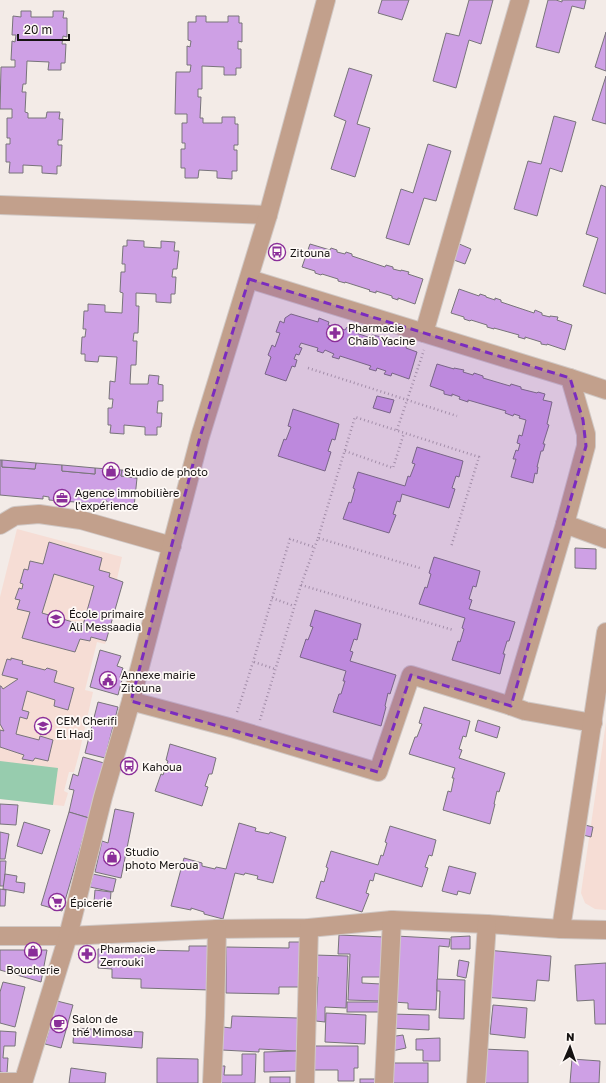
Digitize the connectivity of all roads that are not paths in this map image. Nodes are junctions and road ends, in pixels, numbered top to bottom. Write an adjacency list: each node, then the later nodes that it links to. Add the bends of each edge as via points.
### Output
1 (326, 0): 4 (street)
2 (520, 0): 6 (street)
3 (0, 205): 4 (street)
4 (268, 215): 5 (street)
5 (249, 279): 6 (street); 12 (street, via 200,437)
6 (427, 333): 7 (street)
7 (570, 378): 8 (street); 9 (street, via 585,427 586,446)
8 (606, 390)
9 (565, 524): 11 (street); 15 (street)
10 (0, 525): 12 (street, via 15,516 39,514 81,520)
11 (606, 539)
12 (172, 546): 14 (street)
13 (606, 632): 16 (street)
14 (131, 701): 15 (street, via 378,772 411,675); 24 (street, via 103,797)
15 (512, 706): 16 (street, via 525,711)
16 (593, 723): 21 (street)
17 (392, 920): 18 (street); 19 (street); 29 (street)
18 (487, 924): 21 (street); 30 (street)
19 (309, 928): 20 (street); 28 (street)
20 (217, 929): 24 (street); 27 (street)
21 (561, 929): 22 (street)
22 (606, 930)
23 (0, 936): 24 (street)
24 (68, 936): 26 (street)
25 (0, 1082): 26 (street)
26 (23, 1082)
27 (212, 1083)
28 (305, 1083)
29 (384, 1083)
30 (476, 1083)

